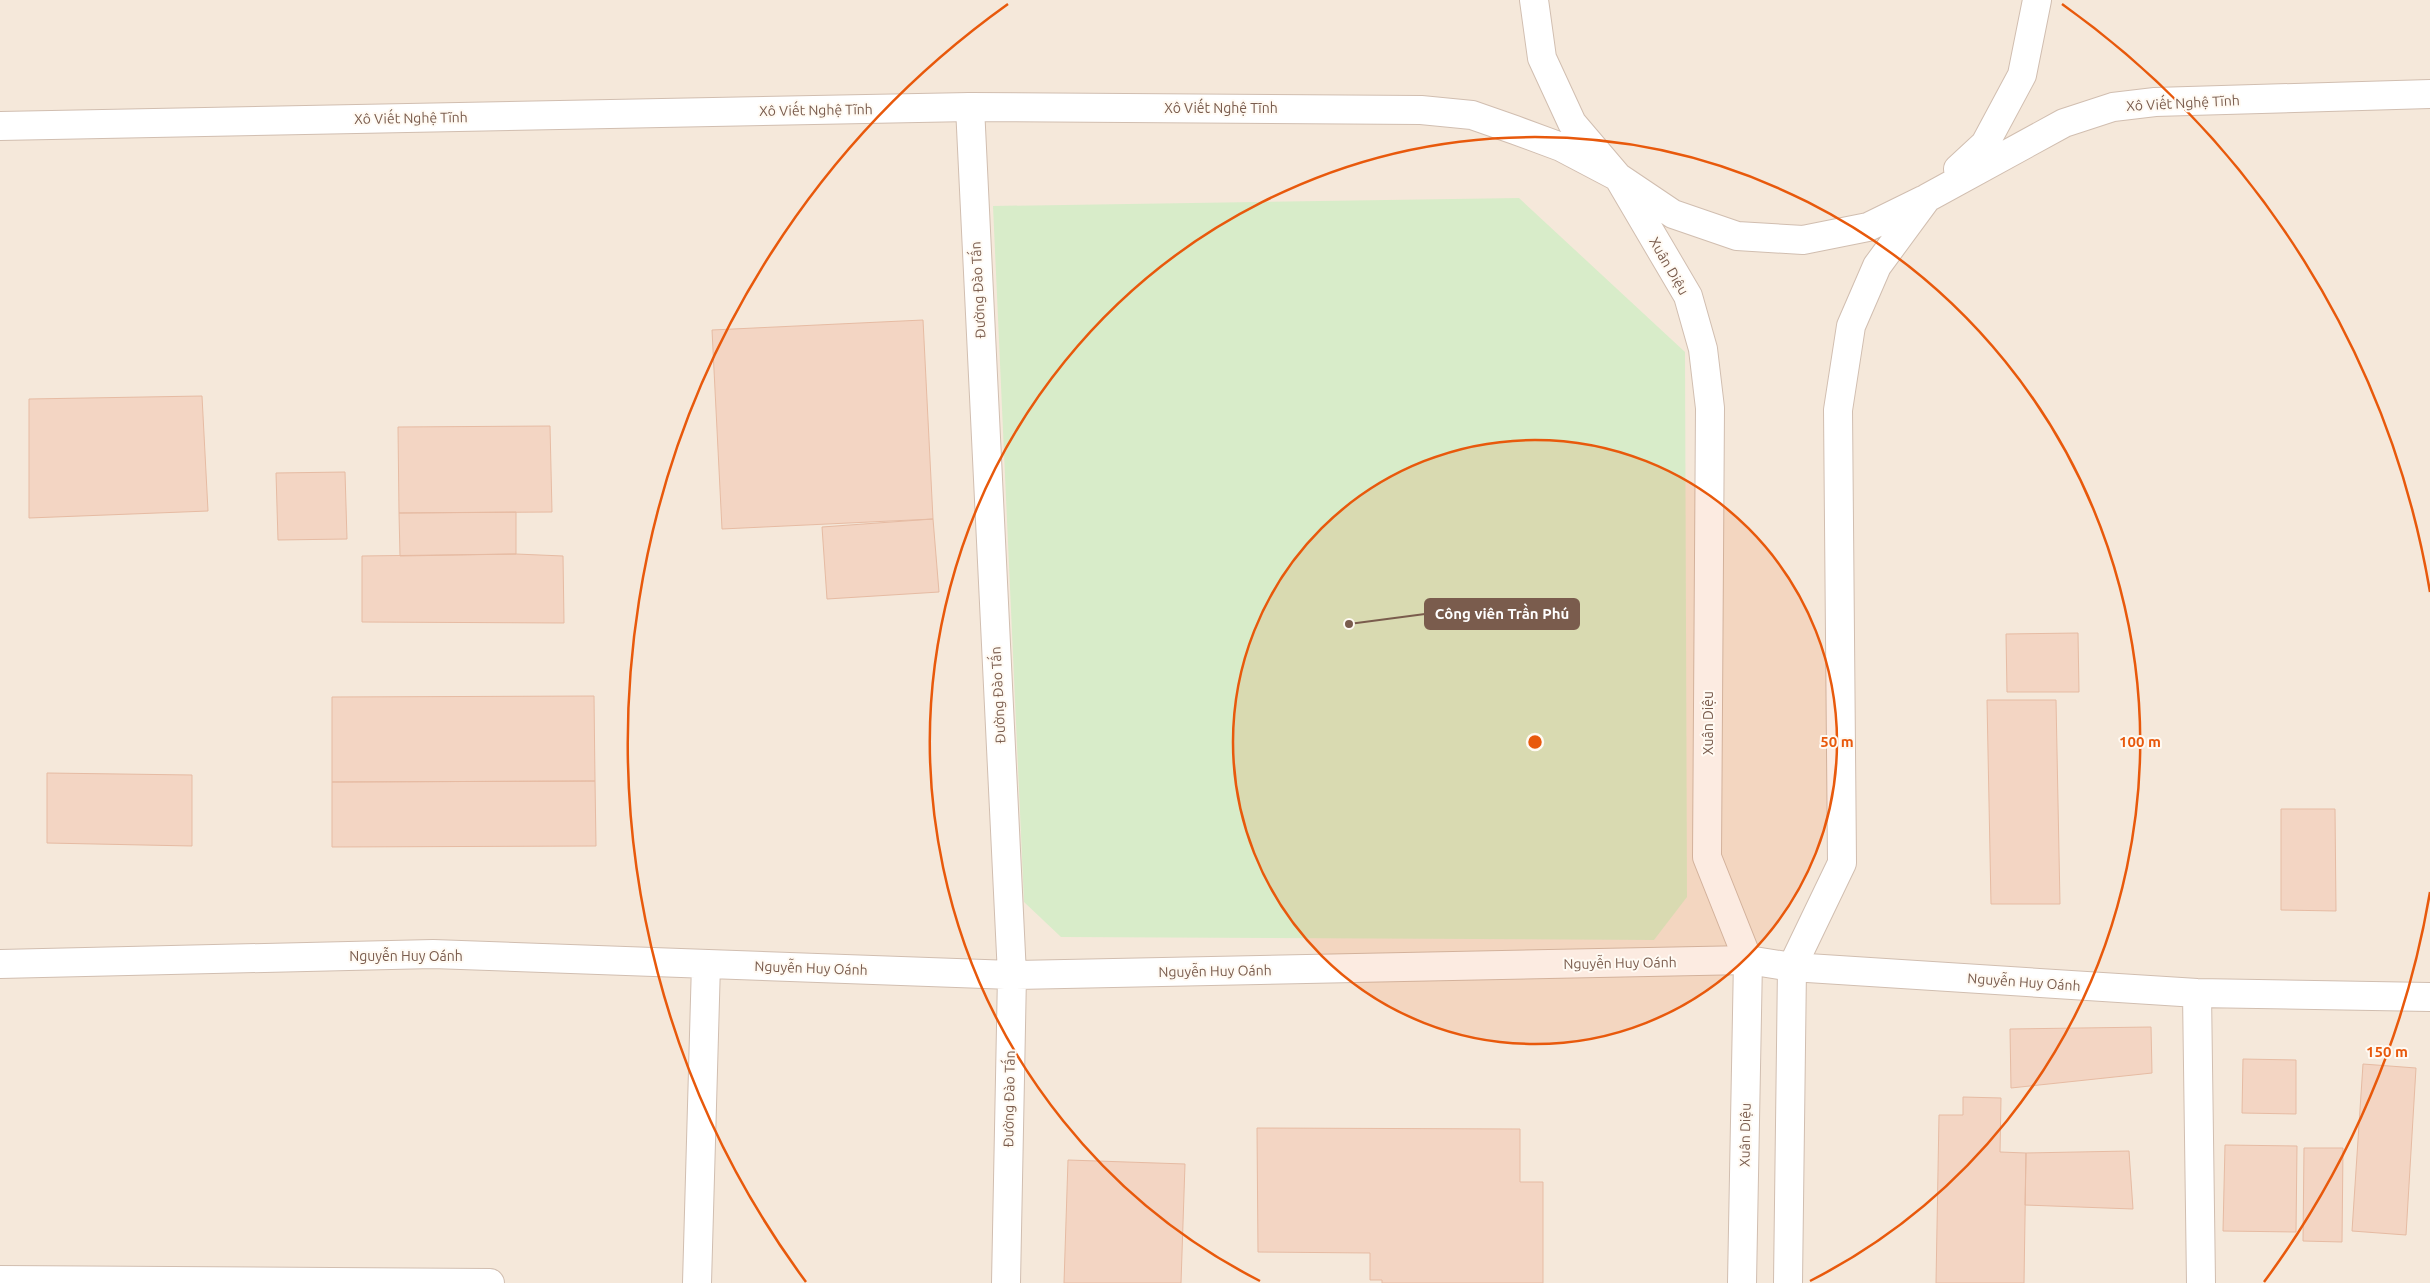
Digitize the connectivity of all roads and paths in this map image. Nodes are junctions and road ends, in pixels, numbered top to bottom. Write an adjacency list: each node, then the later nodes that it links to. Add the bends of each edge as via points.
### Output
1 (1534, 0): 6 (street, via 1542,58 1572,123)
2 (2037, 0): 7 (street, via 2022,75 1985,144)
3 (2430, 94): 7 (street, Xô Viết Nghệ Tĩnh, via 2155,102 2113,107 2064,124)
4 (970, 107): 5 (street, Xô Viết Nghệ Tĩnh); 6 (street, Xô Viết Nghệ Tĩnh, via 1421,110 1463,114 1561,147); 12 (street, Đường Đào Tấn)
5 (0, 126)
6 (1618, 177): 7 (street, via 1673,214 1737,236 1793,240 1868,227); 8 (street, Xuân Diệu, via 1688,296 1704,350 1710,408 1707,857)
7 (1928, 198): 11 (street, via 1877,266 1850,326 1838,410 1842,863)
8 (1748, 960): 11 (street, Nguyễn Huy Oánh); 12 (street, Nguyễn Huy Oánh); 19 (street, Xuân Diệu)
9 (0, 964): 10 (street, Nguyễn Huy Oánh, via 433,954)
10 (706, 964): 12 (street, Nguyễn Huy Oánh); 17 (street)
11 (1792, 967): 13 (street, Nguyễn Huy Oánh); 20 (street)
12 (1012, 975): 18 (street, Đường Đào Tấn)
13 (2197, 993): 14 (street, Nguyễn Huy Oánh); 21 (street)
14 (2430, 997)
15 (0, 1280): 16 (street)
16 (490, 1283)
17 (697, 1283)
18 (1006, 1283)
19 (1742, 1283)
20 (1788, 1283)
21 (2201, 1283)

